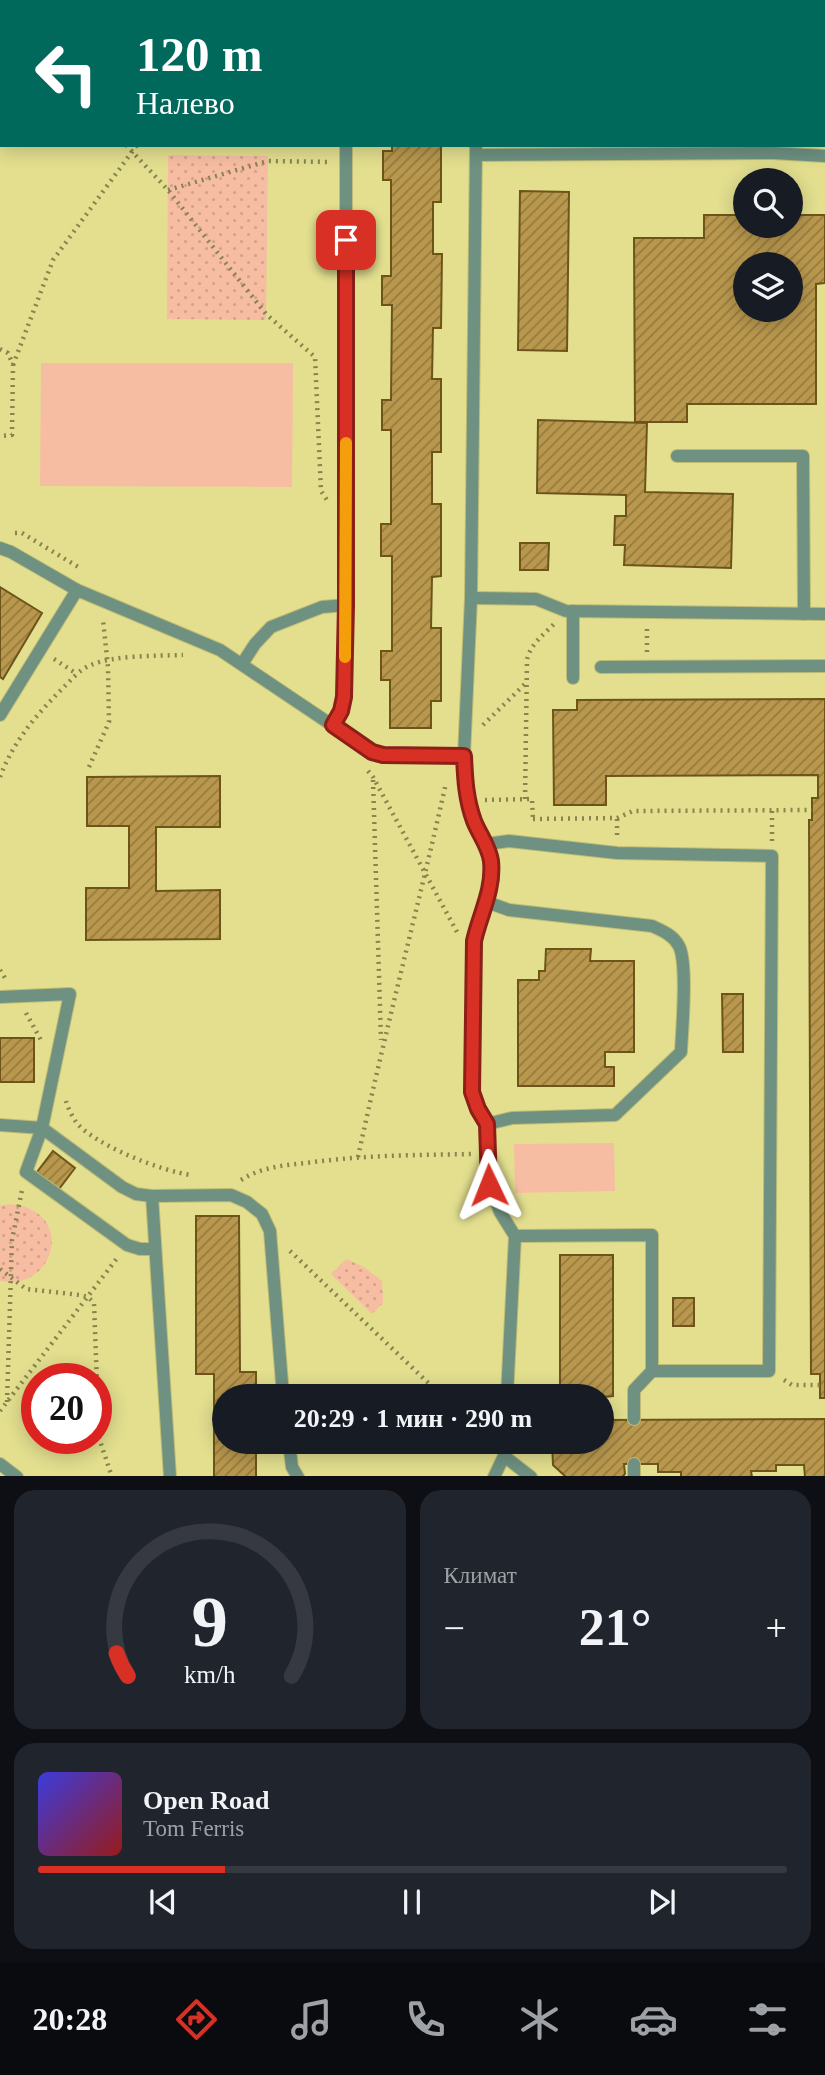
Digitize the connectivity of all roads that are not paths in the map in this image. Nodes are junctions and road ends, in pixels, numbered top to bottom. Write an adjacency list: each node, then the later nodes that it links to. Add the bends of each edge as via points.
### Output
1 (346, 147): 9 (lane)
2 (773, 149): 3 (lane); 4 (lane)
3 (476, 150): 8 (lane)
4 (825, 156)
5 (677, 456): 11 (lane, via 803,456)
6 (0, 548): 7 (lane)
7 (77, 590): 13 (lane); 17 (lane)
8 (471, 598): 10 (lane, via 536,599); 19 (lane)
9 (346, 605): 13 (lane, via 322,607 271,627); 18 (lane, via 344,697)
10 (570, 611): 11 (lane); 16 (lane)
11 (804, 614): 12 (lane)
12 (825, 614)
13 (243, 664): 18 (lane)
14 (825, 666): 15 (lane)
15 (601, 667)
16 (573, 678)
17 (0, 715)
18 (333, 725): 19 (lane, via 383,755)
19 (464, 756): 20 (lane, via 467,800)
20 (486, 844): 21 (lane, via 491,860); 29 (lane, via 509,841 617,853 772,856 769,1371)
21 (487, 902): 23 (lane, via 474,941 472,1092); 23 (lane, via 509,910 652,926 668,933 683,960 681,1052 615,1115 512,1118)
22 (0, 997): 25 (lane, via 70,994)
23 (487, 1124): 27 (lane, via 489,1185)
24 (0, 1125): 25 (lane)
25 (42, 1128): 26 (lane, via 122,1186); 28 (lane, via 26,1172 127,1245)
26 (152, 1196): 28 (lane); 30 (lane, via 231,1195 262,1214 270,1231)
27 (515, 1236): 29 (lane, via 652,1236); 31 (lane)
28 (154, 1249): 37 (lane)
29 (652, 1371): 32 (lane, via 634,1390)
30 (283, 1384)
31 (508, 1384)
32 (634, 1419)
33 (290, 1454): 38 (lane)
34 (504, 1456): 39 (lane); 40 (lane)
35 (0, 1464): 36 (lane)
36 (17, 1476)
37 (170, 1476)
38 (298, 1476)
39 (494, 1476)
40 (531, 1476)

